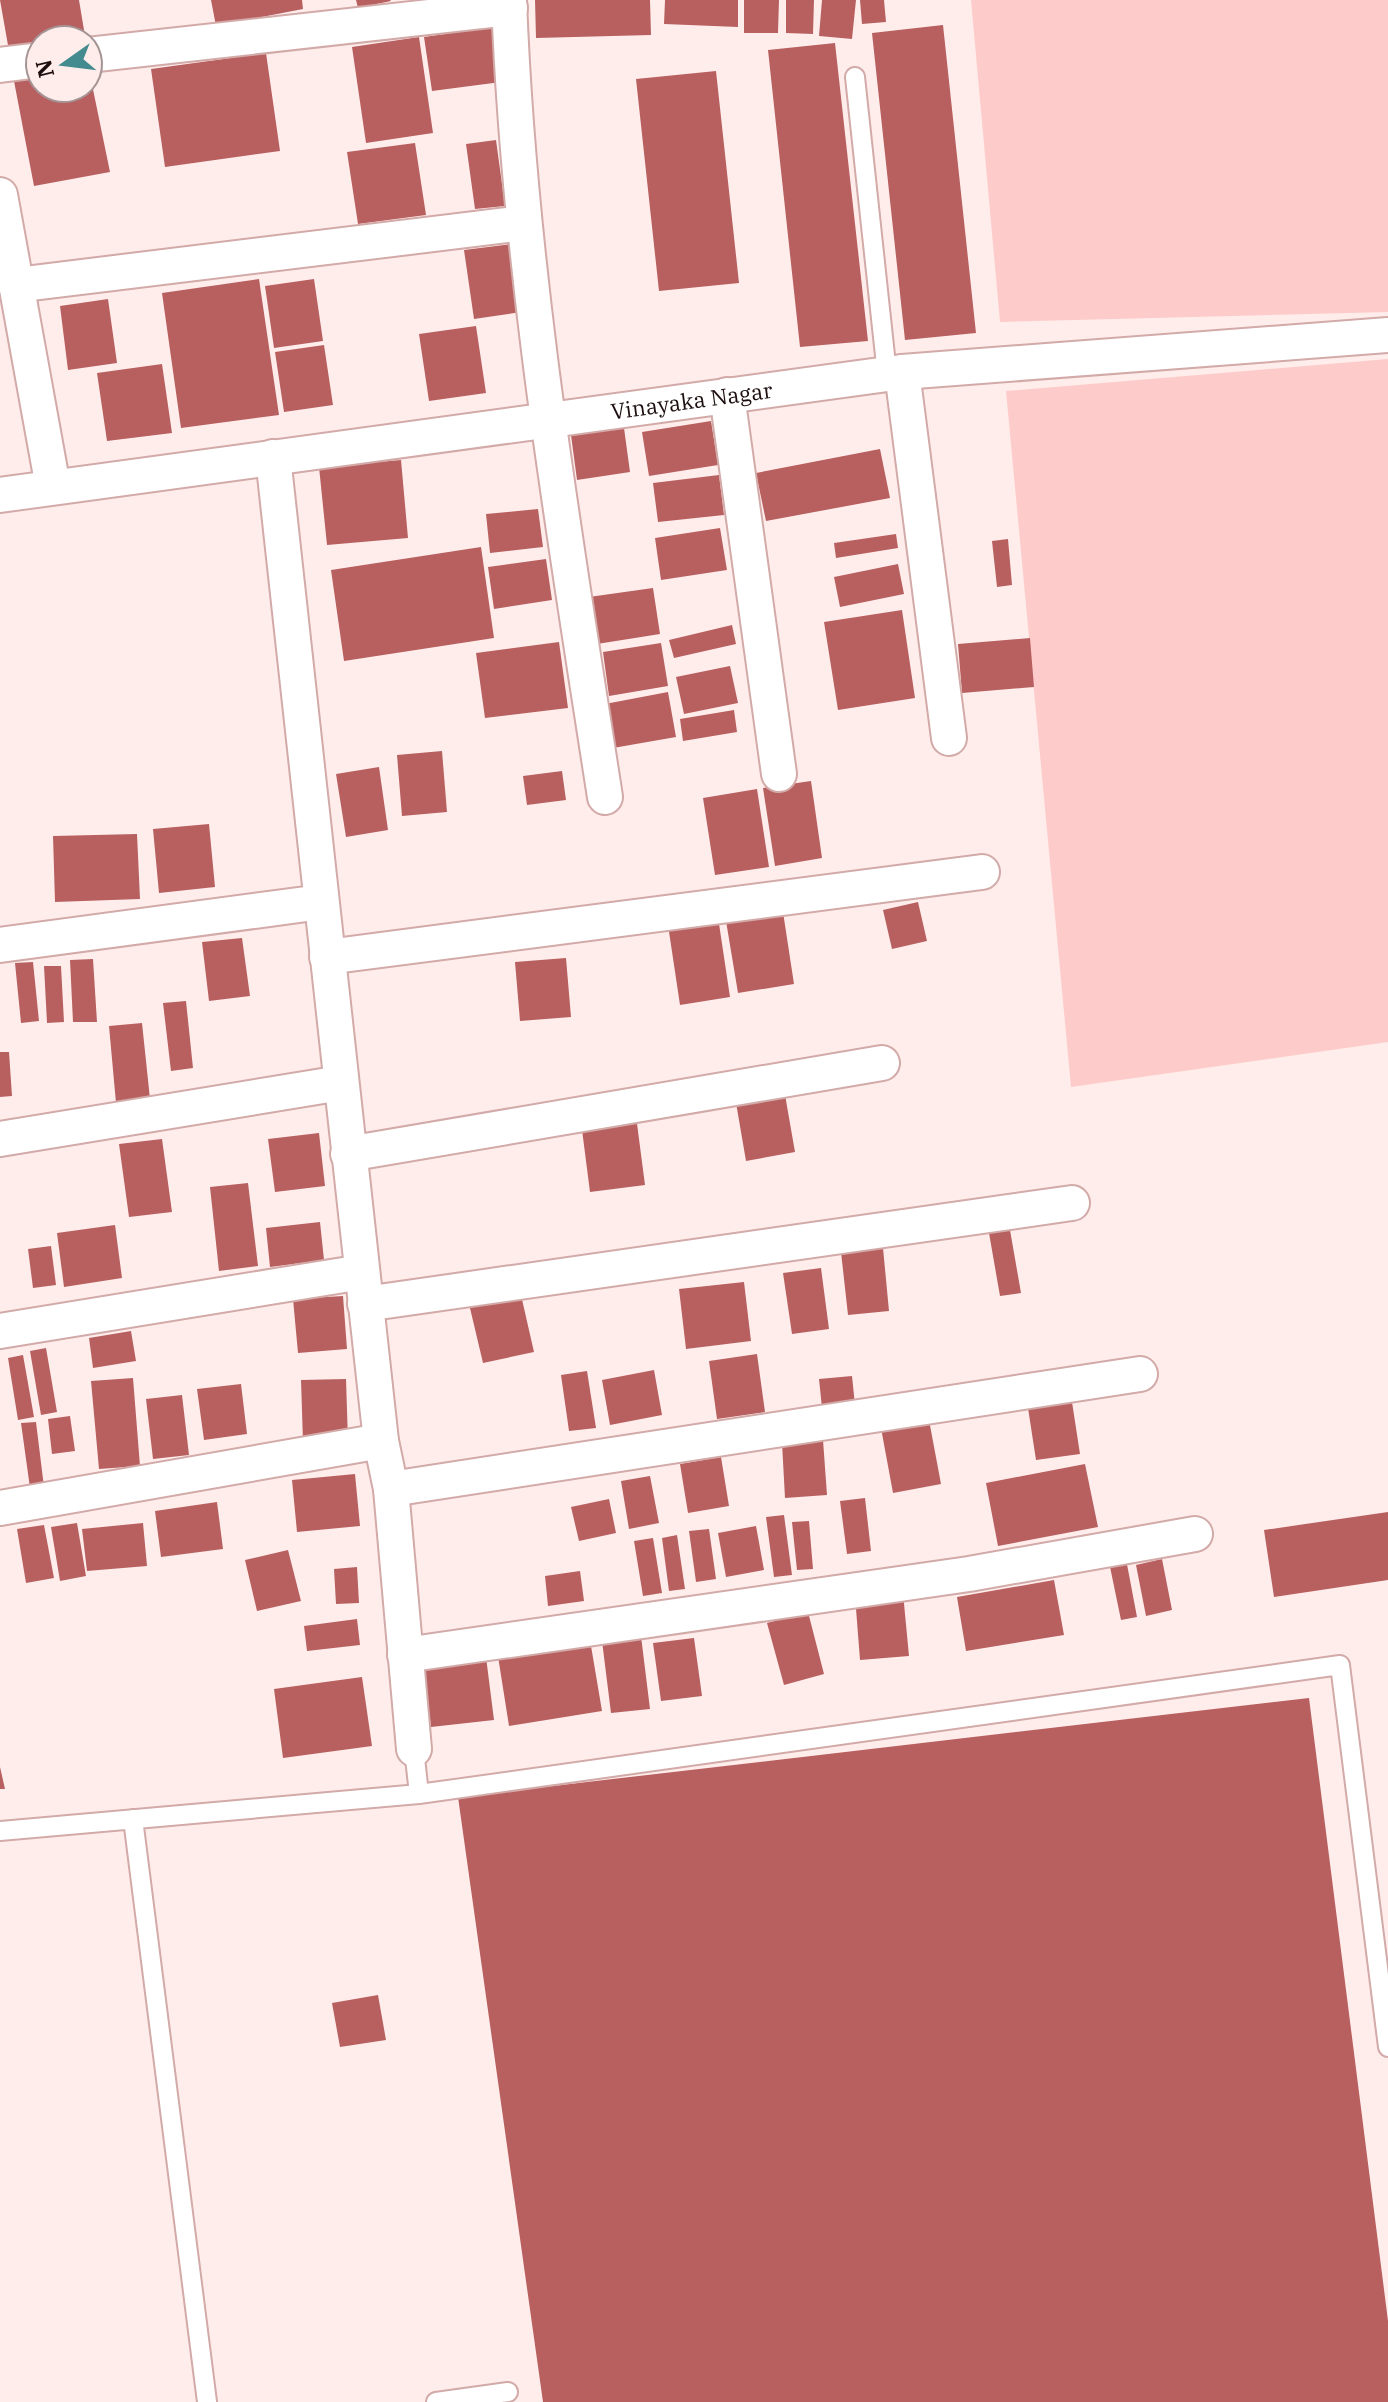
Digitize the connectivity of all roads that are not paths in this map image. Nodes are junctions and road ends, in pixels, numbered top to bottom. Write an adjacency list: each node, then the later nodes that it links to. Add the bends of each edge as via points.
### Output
1 (509, 4): 2 (street); 7 (street)
2 (104, 53)
3 (24, 62): 4 (street)
4 (0, 65)
5 (855, 77): 10 (lane)
6 (0, 195): 8 (street)
7 (524, 223): 8 (street); 12 (street)
8 (16, 285): 14 (street)
9 (1388, 335): 10 (street, Vinayaka Nagar)
10 (895, 373): 11 (street, Vinayaka Nagar); 16 (street)
11 (727, 395): 12 (street, Vinayaka Nagar); 17 (street)
12 (547, 420): 13 (street, Vinayaka Nagar); 18 (street)
13 (273, 457): 14 (street, Vinayaka Nagar); 20 (street)
14 (53, 487): 15 (street, Vinayaka Nagar)
15 (0, 495)
16 (949, 738)
17 (779, 774)
18 (605, 797)
19 (982, 872): 22 (street)
20 (321, 902): 21 (street); 22 (street)
21 (0, 945)
22 (327, 957): 24 (street)
23 (882, 1063): 26 (street)
24 (341, 1083): 25 (street); 26 (street)
25 (0, 1139)
26 (348, 1154): 28 (street)
27 (1072, 1203): 28 (street)
28 (364, 1288): 29 (street); 31 (street)
29 (0, 1331)
30 (1140, 1374): 32 (street)
31 (381, 1441): 32 (street); 33 (street)
32 (391, 1489): 35 (street)
33 (0, 1508)
34 (1195, 1534): 35 (street, via 969,1574)
35 (405, 1655): 36 (street)
36 (414, 1749): 37 (lane)
37 (419, 1794): 38 (lane); 40 (lane, via 1340,1665)
38 (133, 1819): 39 (lane); 42 (lane)
39 (0, 1831)
40 (1388, 2047)
41 (508, 2392): 43 (lane)
42 (207, 2402)
43 (436, 2402)

